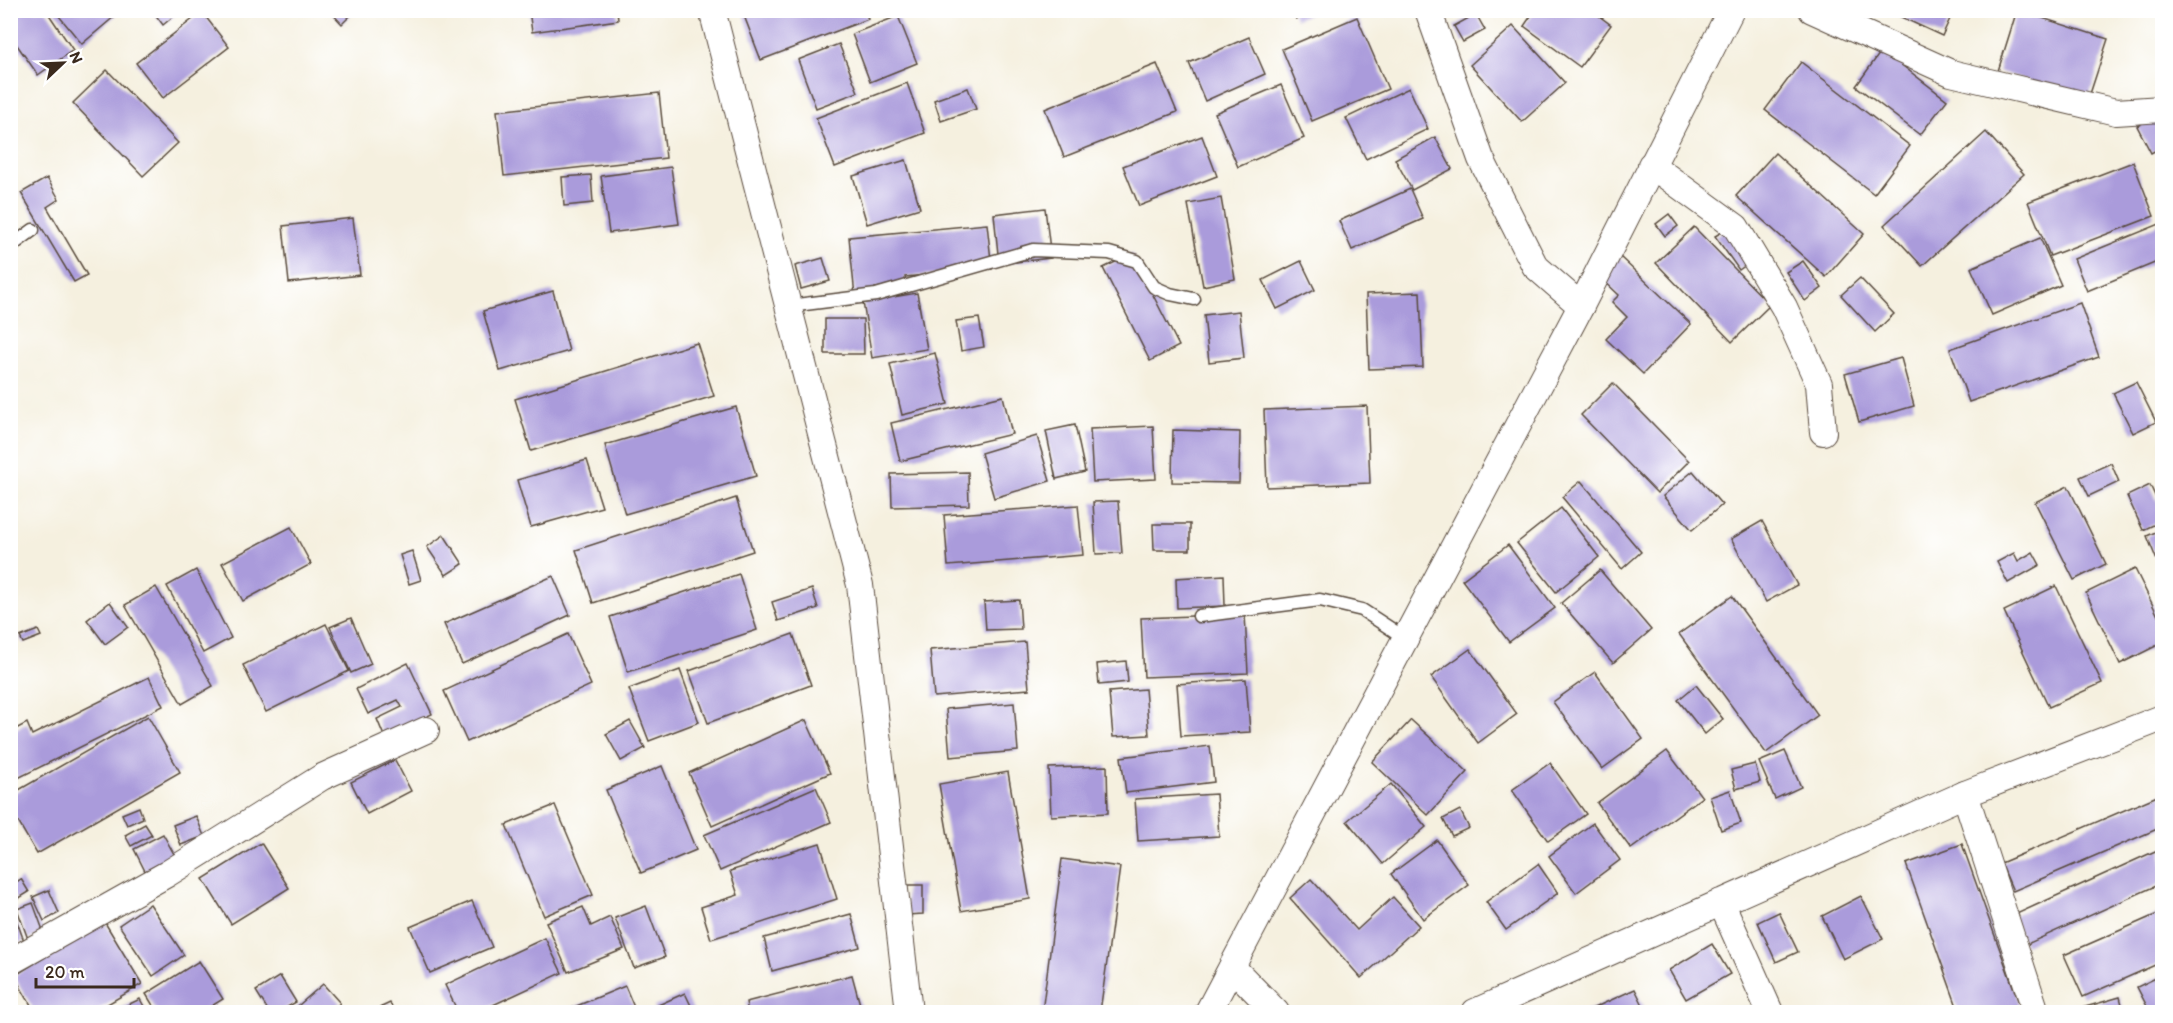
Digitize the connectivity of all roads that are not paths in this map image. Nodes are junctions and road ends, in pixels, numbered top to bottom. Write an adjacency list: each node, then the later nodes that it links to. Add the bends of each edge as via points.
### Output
1 (712, 10): 10 (street)
2 (1428, 10): 11 (street, via 1481,159 1535,266)
3 (1731, 10): 6 (street)
4 (1812, 10): 5 (street, via 1951,73 2116,112)
5 (2163, 109)
6 (1651, 165): 11 (street); 12 (street, via 1736,227 1784,307 1819,384)
7 (33, 230): 8 (lane)
8 (10, 247)
9 (1194, 299): 10 (lane, via 1154,287 1137,261 1109,253 1033,250 876,295)
10 (789, 306): 21 (street, via 860,585)
11 (1581, 306): 14 (street)
12 (1823, 432)
13 (1199, 616): 14 (lane, via 1320,600 1362,610)
14 (1405, 638): 20 (street)
15 (2163, 718): 17 (street)
16 (426, 730): 19 (street, via 322,777 167,874)
17 (1965, 794): 18 (street); 26 (street)
18 (1721, 903): 24 (street); 25 (street)
19 (10, 962)
20 (1232, 967): 22 (street); 23 (street)
21 (909, 1012)
22 (1208, 1012)
23 (1276, 1012)
24 (1475, 1012)
25 (1770, 1012)
26 (2036, 1012)

